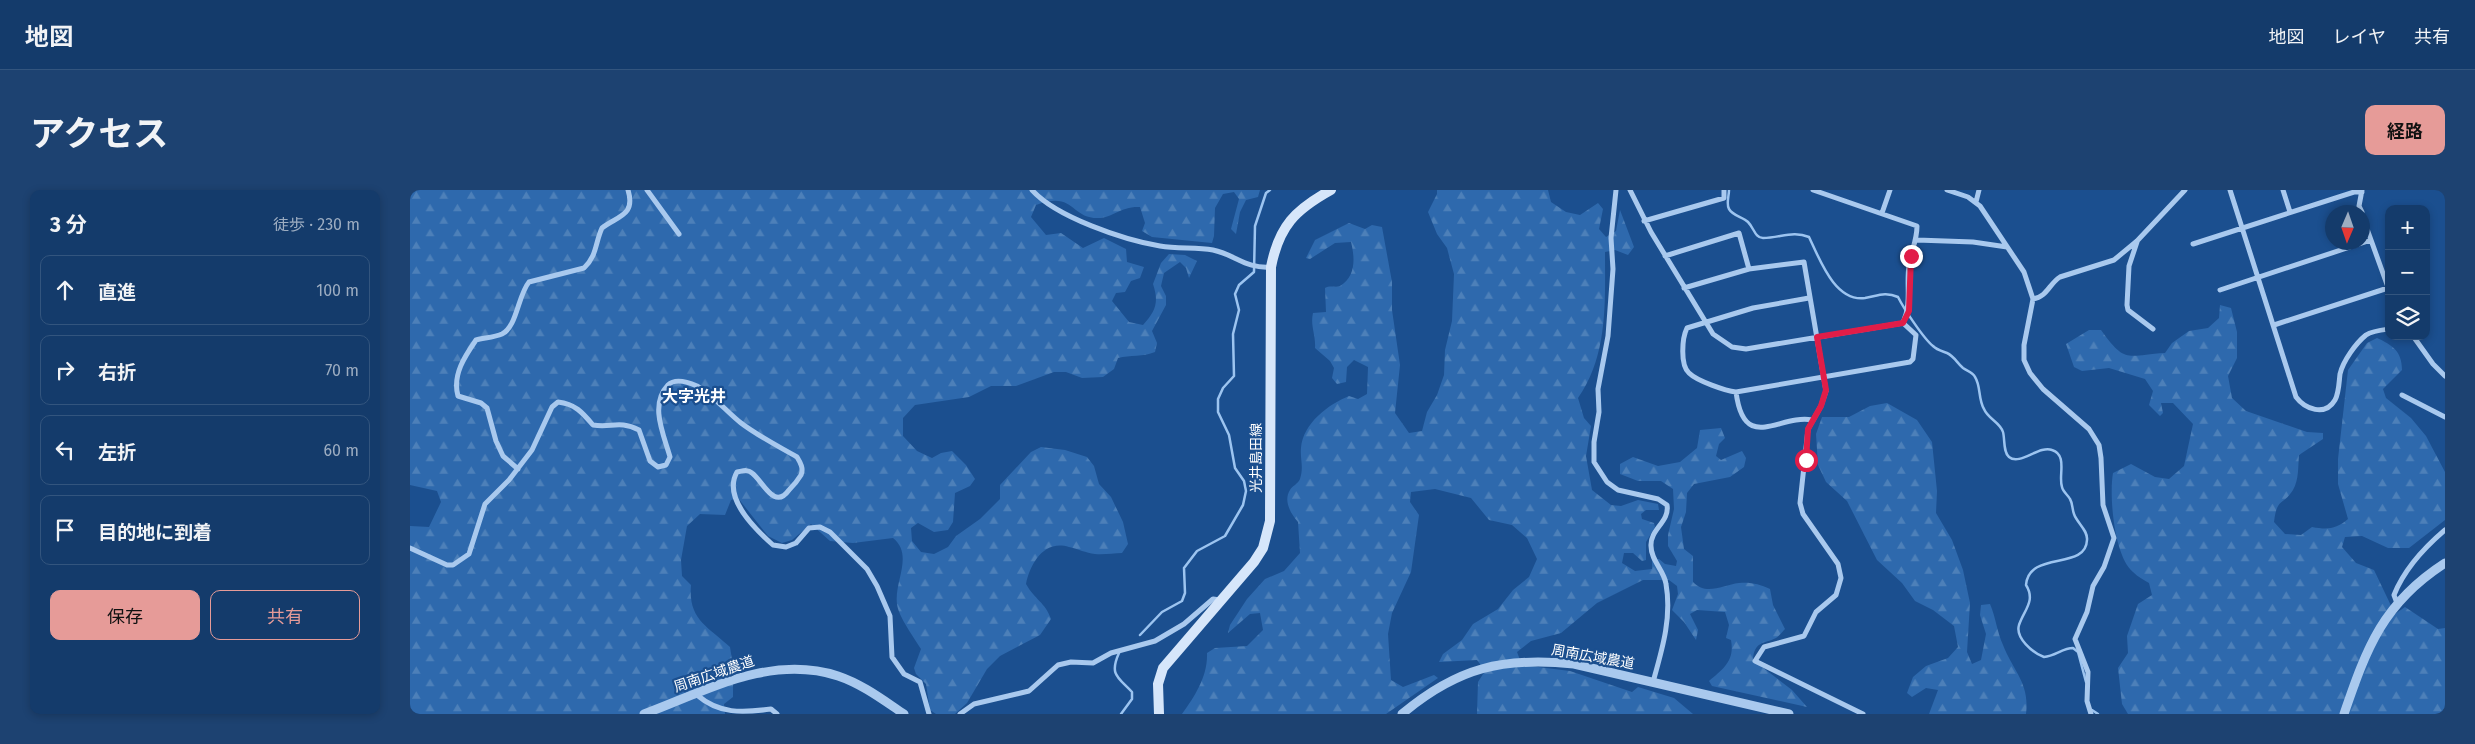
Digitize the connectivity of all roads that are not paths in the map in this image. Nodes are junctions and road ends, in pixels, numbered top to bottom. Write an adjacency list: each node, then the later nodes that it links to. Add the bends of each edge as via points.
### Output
1 (628, 190): 52 (street, via 629,206 617,221 602,228 591,262 584,268 529,282 511,324 503,334 476,340 464,357 456,380 458,396 487,408 496,441 504,456)
2 (647, 190): 22 (street)
3 (1032, 190): 30 (street, via 1056,210 1136,240 1160,246 1213,250 1250,266)
4 (1331, 190): 30 (main road, 光井島田線, via 1312,200 1289,221 1275,246)
5 (1616, 190): 58 (street, via 1608,336 1598,388 1599,412 1593,451 1598,471 1612,486 1630,495 1664,501 1667,505 1666,519 1651,541 1652,555 1666,585 1668,619)
6 (1630, 190): 20 (street)
7 (1724, 190): 20 (street, via 1724,198)
8 (1813, 190): 19 (street)
9 (1890, 190): 19 (street)
10 (1947, 190): 16 (street)
11 (1980, 190): 16 (street)
12 (2185, 190): 26 (street)
13 (2230, 190): 21 (street)
14 (2283, 190): 18 (street)
15 (2362, 191): 17 (street); 18 (street)
16 (1976, 202): 28 (street)
17 (2359, 205)
18 (2290, 212): 21 (street)
19 (1882, 213): 24 (street, via 1918,226)
20 (1644, 221): 29 (street)
21 (2242, 227): 27 (street); 32 (street)
22 (679, 234)
23 (2370, 237): 25 (street)
24 (1917, 240): 28 (street); 39 (street, via 1909,267 1909,311)
25 (2371, 240): 32 (street); 33 (street)
26 (2137, 241): 38 (street, via 2106,264 2060,277 2053,281 2046,293); 42 (street, via 2130,266 2127,305 2128,310)
27 (2193, 244)
28 (2007, 247): 38 (street, via 2024,272)
29 (1665, 256): 31 (street, via 1739,233); 34 (street)
30 (1271, 267): 56 (main road, 光井島田線, via 1270,521 1263,548)
31 (1750, 270): 34 (street); 37 (street, via 1804,262)
32 (2258, 276): 35 (street); 41 (street)
33 (2385, 280)
34 (1684, 288): 40 (street)
35 (2220, 290)
36 (2385, 290): 41 (street)
37 (1809, 298): 40 (street, via 1753,308); 44 (street)
38 (2033, 299): 70 (street, via 2024,360 2043,389 2089,429 2099,445 2103,505 2114,538 2075,639 2088,672 2087,701)
39 (1904, 320): 44 (street); 46 (street, via 1916,335 1910,362)
40 (1706, 322): 44 (street, via 1720,340 1732,347 1746,349); 48 (street, via 1687,328 1684,333 1684,366 1689,374)
41 (2274, 325): 43 (street, via 2296,397 2303,406 2321,410 2336,400 2341,371 2367,334)
42 (2153, 329)
43 (2385, 330)
44 (1817, 337): 46 (street)
45 (2416, 340): 47 (street)
46 (1824, 376): 48 (street); 51 (street, via 1826,390)
47 (2445, 376)
48 (1736, 392): 51 (street, via 1741,413 1747,422 1757,427)
49 (2402, 395): 50 (street)
50 (2445, 417)
51 (1812, 420): 69 (street, via 1806,439 1800,503 1803,514 1838,564 1840,590 1816,612 1804,636 1764,647 1755,661)
52 (518, 469): 54 (street, via 485,504 469,554 462,560 447,565); 64 (street, via 542,432 552,406 558,402 570,403 593,425 626,423 639,430 650,461 658,467 666,465 670,457 662,434 658,402 662,391 671,382 681,381 697,386 743,424 797,457 802,465 802,474 786,495 771,496 752,473 745,470 737,472 734,478 736,501 773,545 786,547 796,543 809,528 820,527 830,532 866,569 890,616 892,657 904,674 920,682)
53 (2445, 530): 57 (street, via 2398,584 2394,595)
54 (410, 548)
55 (2445, 562): 57 (street, via 2407,591)
56 (1220, 600): 65 (street, via 1213,599 1184,624 1155,641 1111,653 1093,663 1058,665 1029,690 974,704); 66 (main road, 光井島田線, via 1163,668 1158,684)
57 (2397, 603): 71 (street, via 2378,629 2362,660)
58 (1653, 682): 67 (street, 周南広域農道, via 1574,664 1515,662 1469,672 1442,684); 68 (street, 周南広域農道)
59 (697, 695): 60 (street, 周南広域農道); 61 (street, via 716,711); 63 (street, 周南広域農道, via 759,672 810,669 839,676 868,690)
60 (644, 714)
61 (741, 714): 62 (street, via 771,709)
62 (777, 714)
63 (904, 714)
64 (929, 714)
65 (960, 714)
66 (1159, 714)
67 (1402, 714)
68 (1789, 714)
69 (1864, 714)
70 (2091, 714)
71 (2344, 714)

